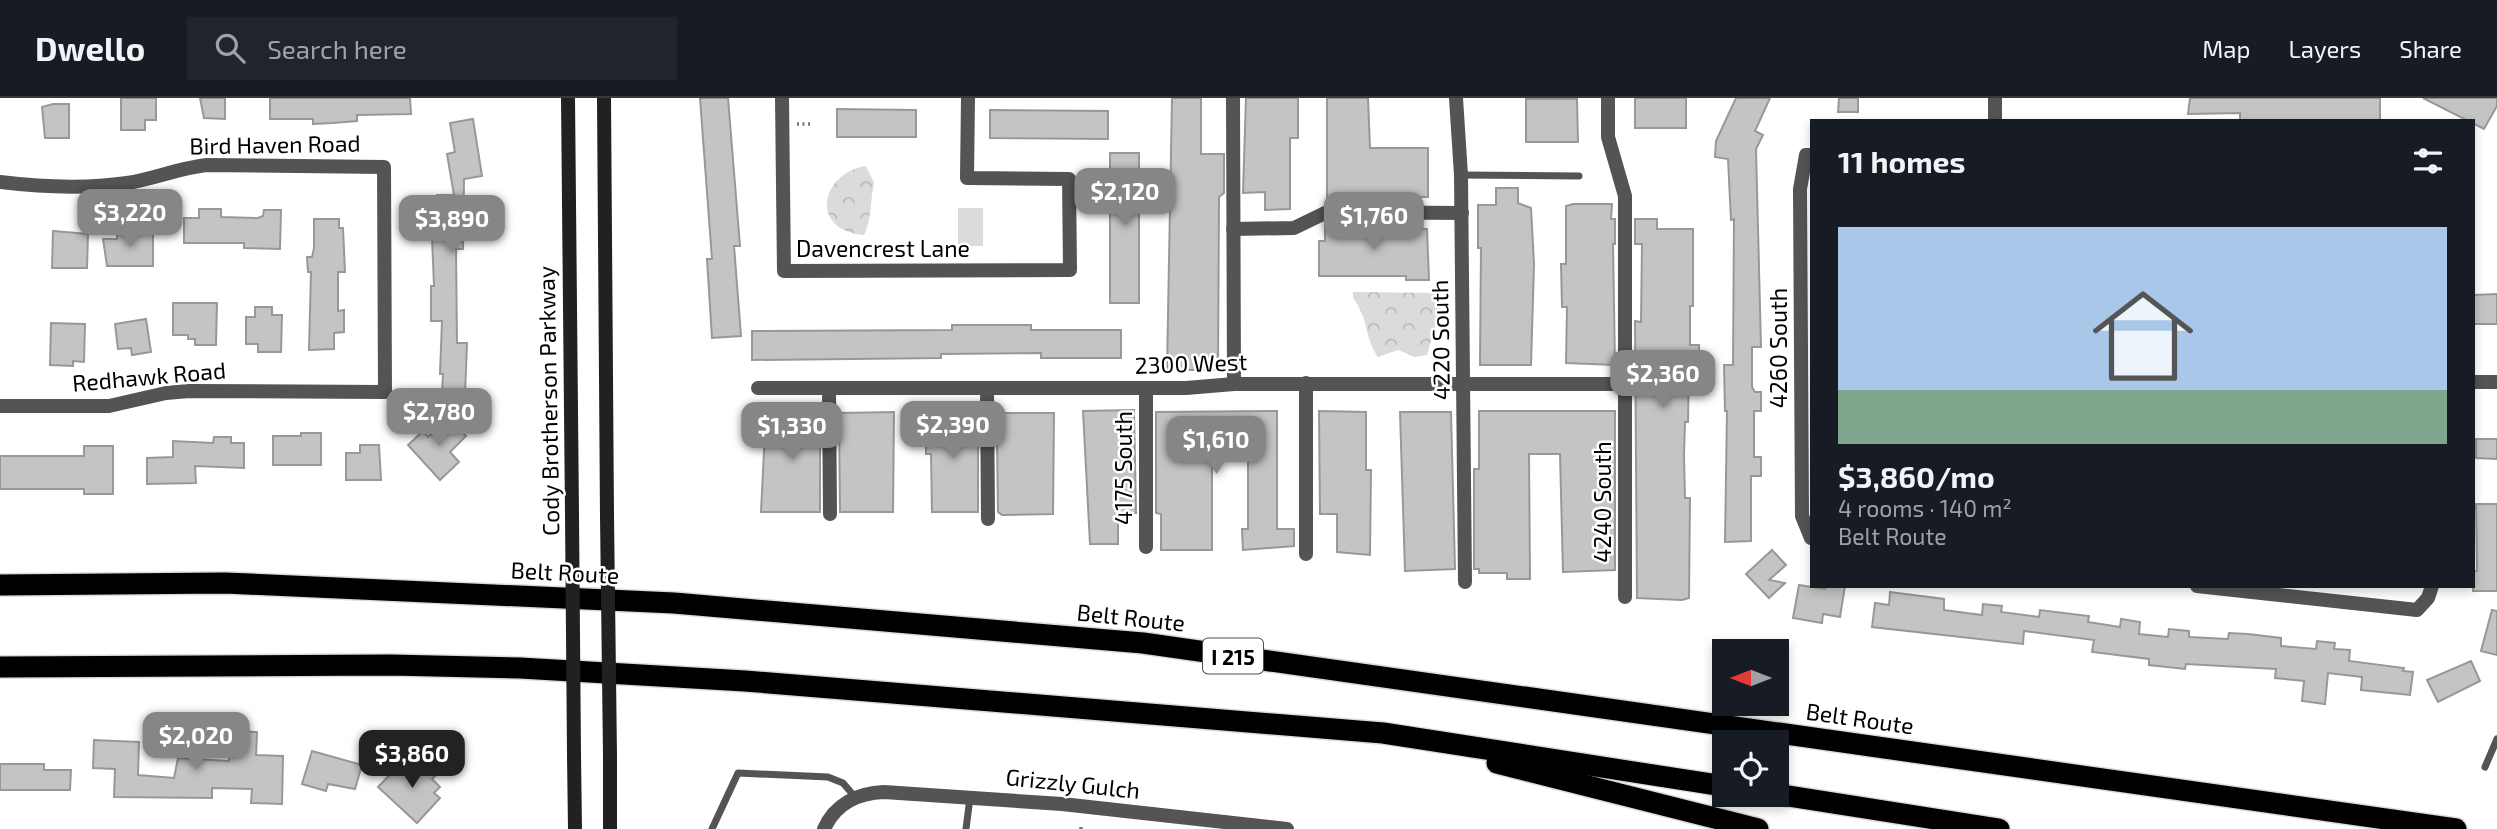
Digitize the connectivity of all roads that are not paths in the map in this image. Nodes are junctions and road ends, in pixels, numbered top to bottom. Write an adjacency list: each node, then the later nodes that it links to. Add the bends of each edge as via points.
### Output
1 (568, 98): 47 (main road, Cody Brotherson Parkway, bridge)
2 (604, 98): 48 (main road, bridge)
3 (782, 98): 4 (street, Davencrest Lane, via 784,271 1070,270 1069,179 967,178)
4 (968, 98)
5 (1233, 98): 15 (street)
6 (1456, 98): 11 (street, 4220 South)
7 (1608, 98): 21 (street, 4240 South, via 1608,137 1625,196)
8 (1994, 98): 9 (street)
9 (1994, 119)
10 (1809, 155): 30 (street, 4260 South, via 1800,189 1802,516)
11 (1461, 175): 12 (lane); 14 (street, 4220 South)
12 (1579, 176)
13 (0, 183): 26 (street, Bird Haven Road, via 101,185 207,165 384,167)
14 (1461, 213): 15 (street, via 1328,212 1294,228); 20 (street, 4220 South)
15 (1233, 229): 19 (street)
16 (2475, 382): 17 (street)
17 (2497, 382)
18 (1306, 383): 19 (street, 2300 West); 20 (street, 2300 West); 32 (street)
19 (1234, 384): 25 (street, 2300 West)
20 (1462, 384): 21 (street, 2300 West); 33 (street, 4220 South)
21 (1625, 384): 37 (street, 4240 South)
22 (758, 388): 23 (street, 2300 West)
23 (829, 388): 24 (street, 2300 West); 28 (street)
24 (987, 388): 25 (street, 2300 West); 29 (street)
25 (1146, 388): 31 (street, 4175 South)
26 (385, 392): 27 (street, Redhawk Road, via 190,391 109,406)
27 (0, 406)
28 (830, 514)
29 (988, 519)
30 (1810, 536)
31 (1146, 547)
32 (1306, 554)
33 (1465, 582)
34 (0, 585): 55 (highway, Belt Route / I 215, via 225,583 674,603 1143,643)
35 (2214, 588): 36 (street, via 2417,610)
36 (2431, 588)
37 (1625, 597)
38 (0, 667): 39 (highway, via 391,665 649,674)
39 (1383, 733): 42 (highway); 53 (highway)
40 (2497, 739): 41 (lane)
41 (2485, 767)
42 (1712, 784)
43 (970, 796): 45 (street, Grizzly Gulch, via 884,792); 46 (street, Grizzly Gulch); 51 (lane)
44 (1789, 796): 54 (highway)
45 (855, 797): 49 (lane, via 843,783 828,776 738,773); 50 (street, via 838,809)
46 (1241, 826): 52 (street, Grizzly Gulch)
47 (575, 829)
48 (610, 829)
49 (712, 829)
50 (824, 829)
51 (967, 829)
52 (1287, 829)
53 (1758, 829)
54 (1999, 829)
55 (2456, 829)

